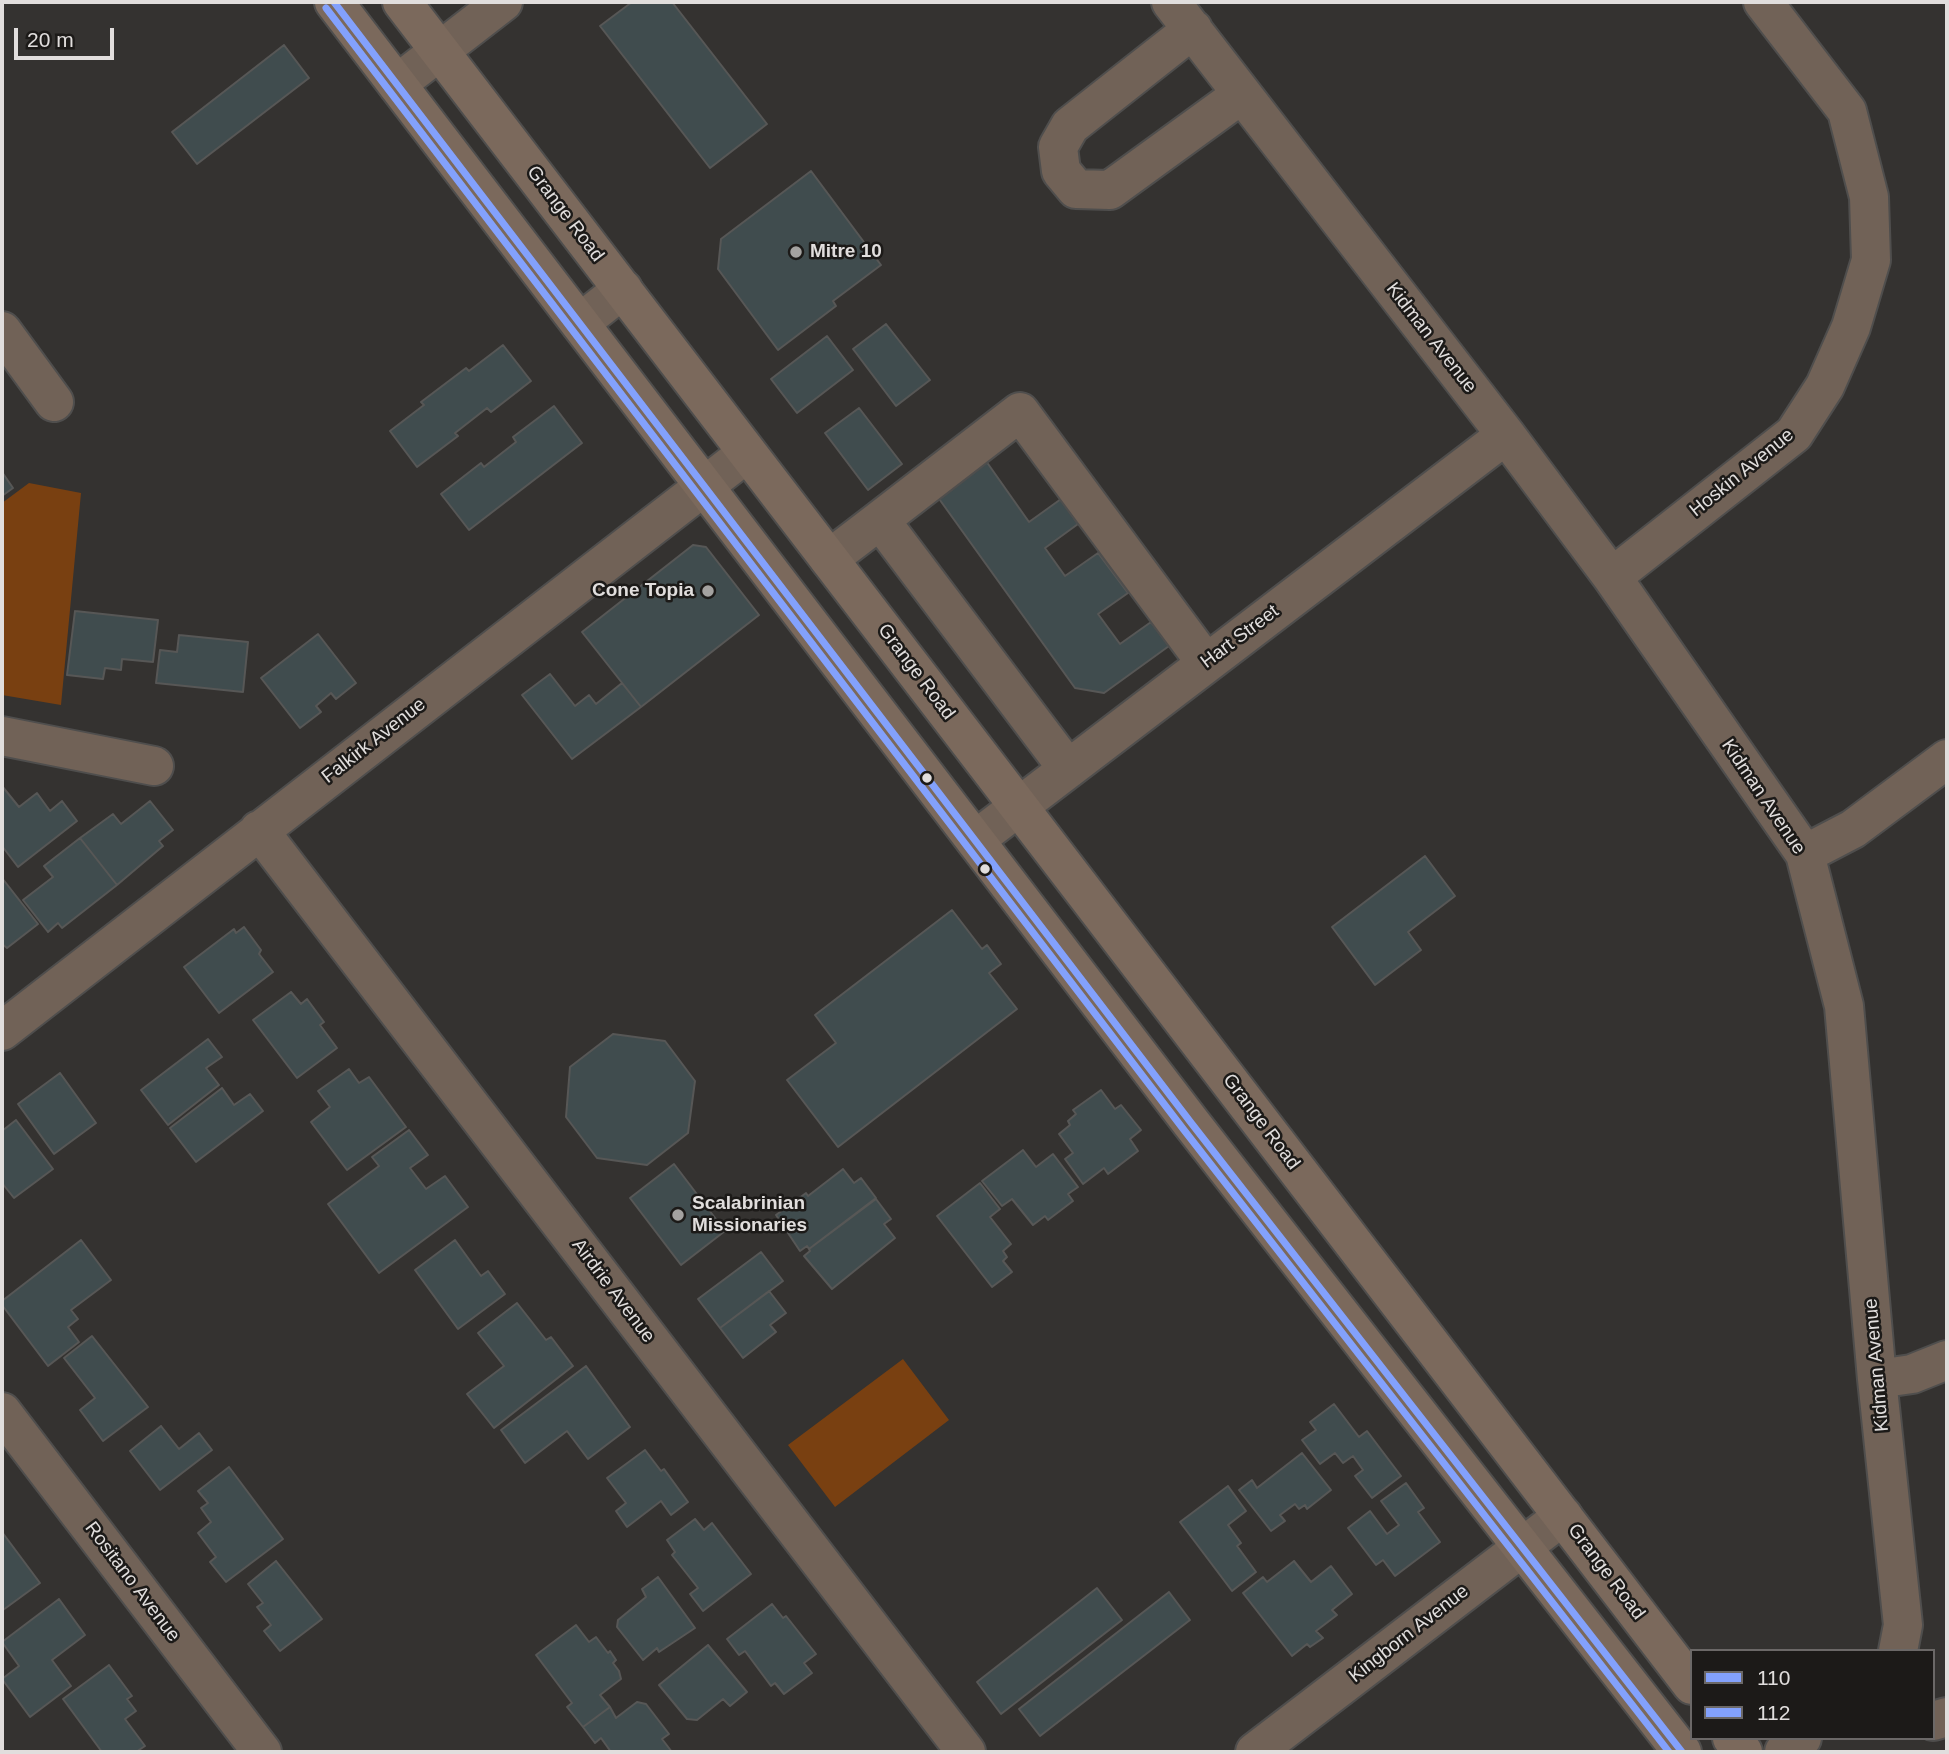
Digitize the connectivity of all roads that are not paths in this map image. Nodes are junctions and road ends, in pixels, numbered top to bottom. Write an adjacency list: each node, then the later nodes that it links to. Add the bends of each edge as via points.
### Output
1 (334, 2): 7 (main road)
2 (402, 2): 6 (main road, Grange Road)
3 (503, 2): 6 (street)
4 (1763, 2): 18 (street, Hoskin Avenue, via 1847,111 1868,197 1871,260 1851,327 1825,386 1794,434)
5 (1182, 16): 8 (street, Kidman Avenue); 8 (street, Kidman Avenue, via 1070,126 1058,146 1061,172 1076,189 1110,190)
6 (440, 51): 7 (street); 9 (main road, Grange Road)
7 (397, 84): 10 (main road)
8 (1242, 94): 13 (street, Kidman Avenue)
9 (623, 289): 10 (street); 14 (main road, Grange Road)
10 (580, 323): 15 (main road)
11 (2, 331): 12 (street)
12 (54, 402)
13 (1506, 435): 18 (street, Kidman Avenue); 19 (street, Hart Street)
14 (747, 453): 15 (street, Falkirk Avenue); 17 (main road, Grange Road)
15 (703, 485): 25 (street, Falkirk Avenue); 26 (main road)
16 (880, 520): 17 (street); 19 (street, via 1020,412); 23 (street)
17 (829, 559): 24 (main road, Grange Road)
18 (1612, 577): 27 (street, Kidman Avenue)
19 (1206, 663): 23 (street, Hart Street)
20 (2, 736): 22 (street)
21 (1947, 759): 27 (street, via 1853,829)
22 (154, 766)
23 (1068, 769): 24 (street, Hart Street)
24 (1018, 806): 26 (street, Hart Street); 32 (main road, Grange Road)
25 (259, 830): 28 (street, Falkirk Avenue); 38 (street, Airdrie Avenue)
26 (975, 840): 33 (main road)
27 (1805, 855): 30 (street, Kidman Avenue, via 1844,1006)
28 (2, 1031)
29 (1947, 1360): 30 (street, via 1912,1374)
30 (1877, 1379): 34 (street, Kidman Avenue, via 1903,1625)
31 (2, 1412): 37 (street, Rositano Avenue)
32 (1563, 1516): 33 (street, Kingborn Avenue); 35 (main road, Grange Road)
33 (1522, 1545): 39 (street, Kingborn Avenue); 40 (main road)
34 (1898, 1649)
35 (1690, 1682)
36 (1799, 1740): 41 (street)
37 (262, 1752)
38 (966, 1752)
39 (1255, 1752)
40 (1682, 1752)
41 (1784, 1752)

